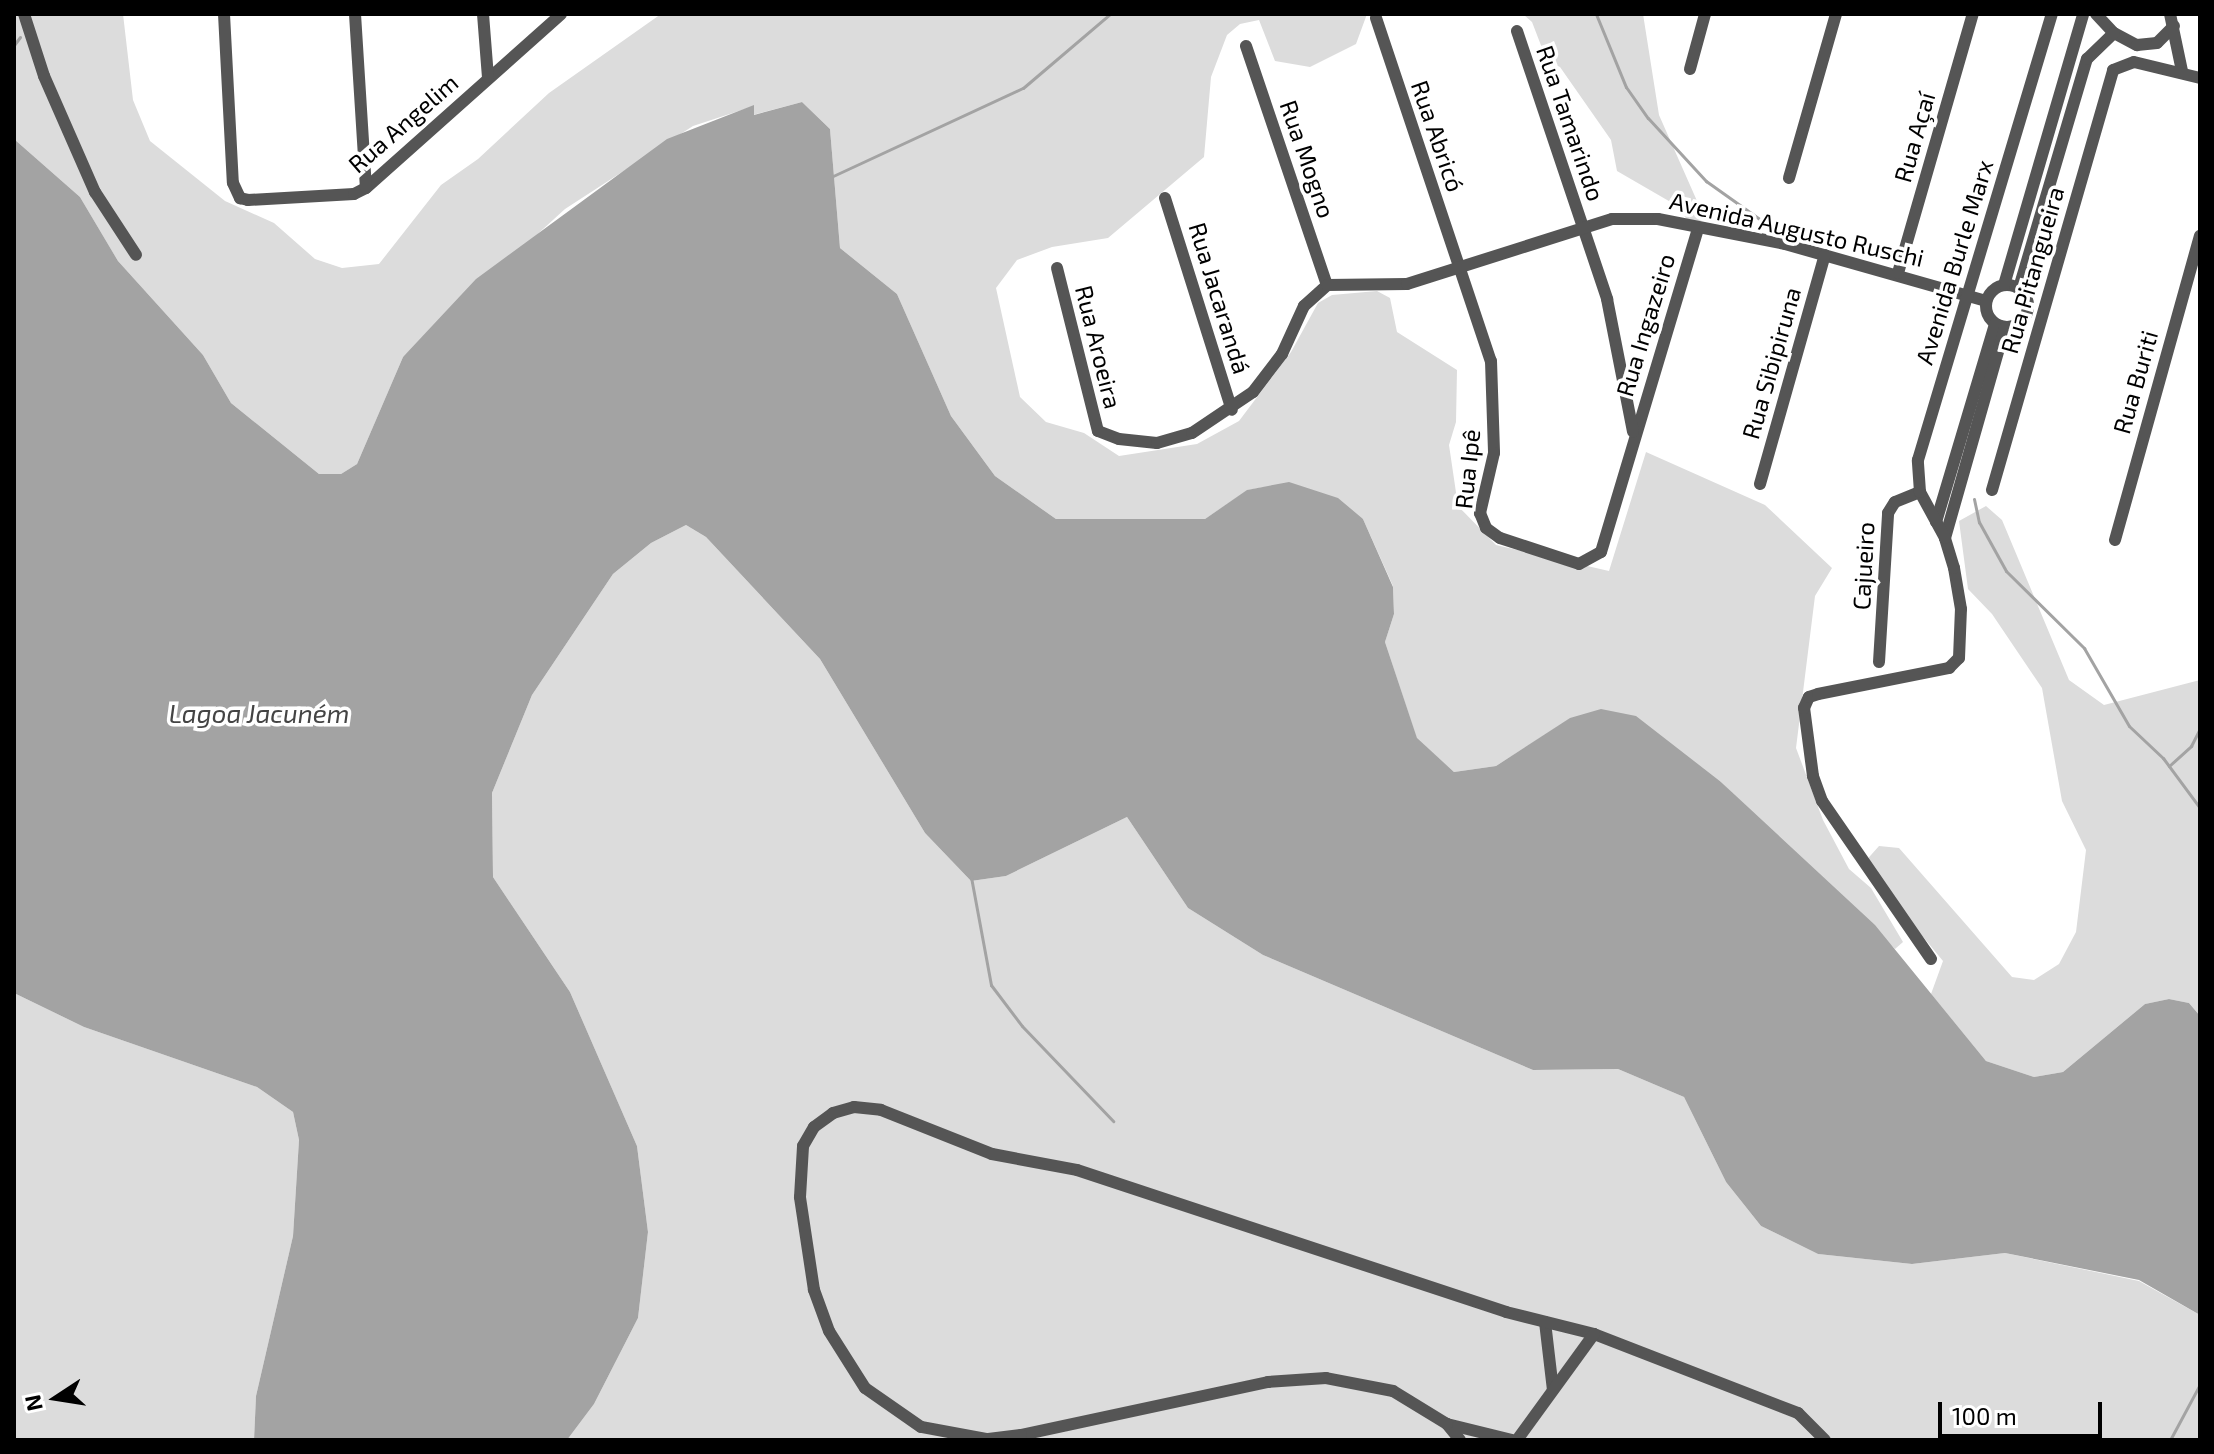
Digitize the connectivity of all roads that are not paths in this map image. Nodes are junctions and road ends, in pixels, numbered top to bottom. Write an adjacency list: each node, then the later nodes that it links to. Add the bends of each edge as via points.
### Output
1 (24, 14): 29 (street, via 44,76 95,192)
2 (224, 14): 24 (street, Rua Angelim, via 233,183 240,198 354,194)
3 (355, 14): 24 (street)
4 (483, 14): 21 (street)
5 (561, 14): 21 (street, Rua Angelim)
6 (1705, 14): 19 (street)
7 (1836, 14): 23 (street)
8 (1973, 14): 33 (street, Rua Açaí)
9 (2052, 14): 37 (street, Avenida Burle Marx)
10 (2083, 14): 35 (street)
11 (2096, 14): 15 (street)
12 (1376, 18): 31 (street, Rua Abricó)
13 (2172, 20): 16 (street); 18 (street)
14 (1517, 31): 26 (street, Rua Tamarindo)
15 (2114, 33): 16 (street, via 2137,45); 36 (street, via 2087,59)
16 (2157, 43): 18 (street)
17 (1246, 46): 34 (street, Rua Mogno)
18 (2176, 49): 20 (street)
19 (1690, 69)
20 (2182, 71): 22 (street); 40 (street, Rua Pitangueira, via 2134,62 2117,65)
21 (488, 77): 24 (street, Rua Angelim)
22 (2200, 78)
23 (1789, 178)
24 (366, 188)
25 (1165, 198): 42 (street, Rua Jacarandá)
26 (1584, 228): 27 (street, Avenida Augusto Ruschi, via 1627,218); 31 (street, Avenida Augusto Ruschi); 43 (street, Rua Tamarindo, via 1607,299)
27 (1698, 229): 30 (street, Avenida Augusto Ruschi); 43 (street, Rua Ingazeiro)
28 (2200, 236): 49 (street, Rua Buriti)
29 (136, 255)
30 (1825, 255): 33 (street, Avenida Augusto Ruschi); 44 (street, Rua Sibipiruna)
31 (1459, 267): 34 (street, Avenida Augusto Ruschi, via 1407,284); 43 (street, Rua Ipê, via 1495,377 1494,453 1480,513 1486,528 1500,538 1579,564 1596,559)
32 (1057, 268): 42 (street, Rua Aroeira, via 1094,423 1103,434 1157,443)
33 (1898, 273): 37 (street, Avenida Augusto Ruschi)
34 (1327, 285): 42 (street, via 1304,306 1282,354)
35 (2004, 285): 36 (street); 38 (street)
36 (2019, 288): 39 (street, via 2028,300)
37 (1967, 293): 38 (street, Avenida Augusto Ruschi); 46 (street, Avenida Burle Marx, via 1918,460)
38 (1986, 301): 41 (street)
39 (2027, 314): 40 (street); 41 (street, via 2019,324)
40 (2041, 318): 45 (street, Rua Pitangueira)
41 (2000, 326): 47 (street); 48 (street, Avenida Burle Marx)
42 (1232, 410)
43 (1633, 434)
44 (1760, 484)
45 (1992, 490)
46 (1920, 492): 47 (street, Avenida Burle Marx); 50 (street, Cajueiro, via 1895,502 1888,513)
47 (1936, 522): 48 (street, Avenida Burle Marx)
48 (1945, 538): 51 (street, Avenida Burle Marx, via 1961,609 1955,664 1809,697 1803,724 1822,801)
49 (2115, 540)
50 (1879, 662)
51 (1931, 959)
52 (1545, 1322): 53 (street); 54 (street); 55 (street, via 1089,1173 992,1154 881,1110 854,1107 833,1113 814,1127 803,1146 800,1197 814,1290 829,1331 865,1388 921,1427 986,1439 1021,1435 1268,1382 1326,1378 1393,1391)
53 (1594, 1334): 54 (street); 58 (street, via 1798,1413)
54 (1553, 1390): 57 (street)
55 (1447, 1424): 56 (street); 57 (street)
56 (1460, 1440)
57 (1514, 1440)
58 (1825, 1440)

